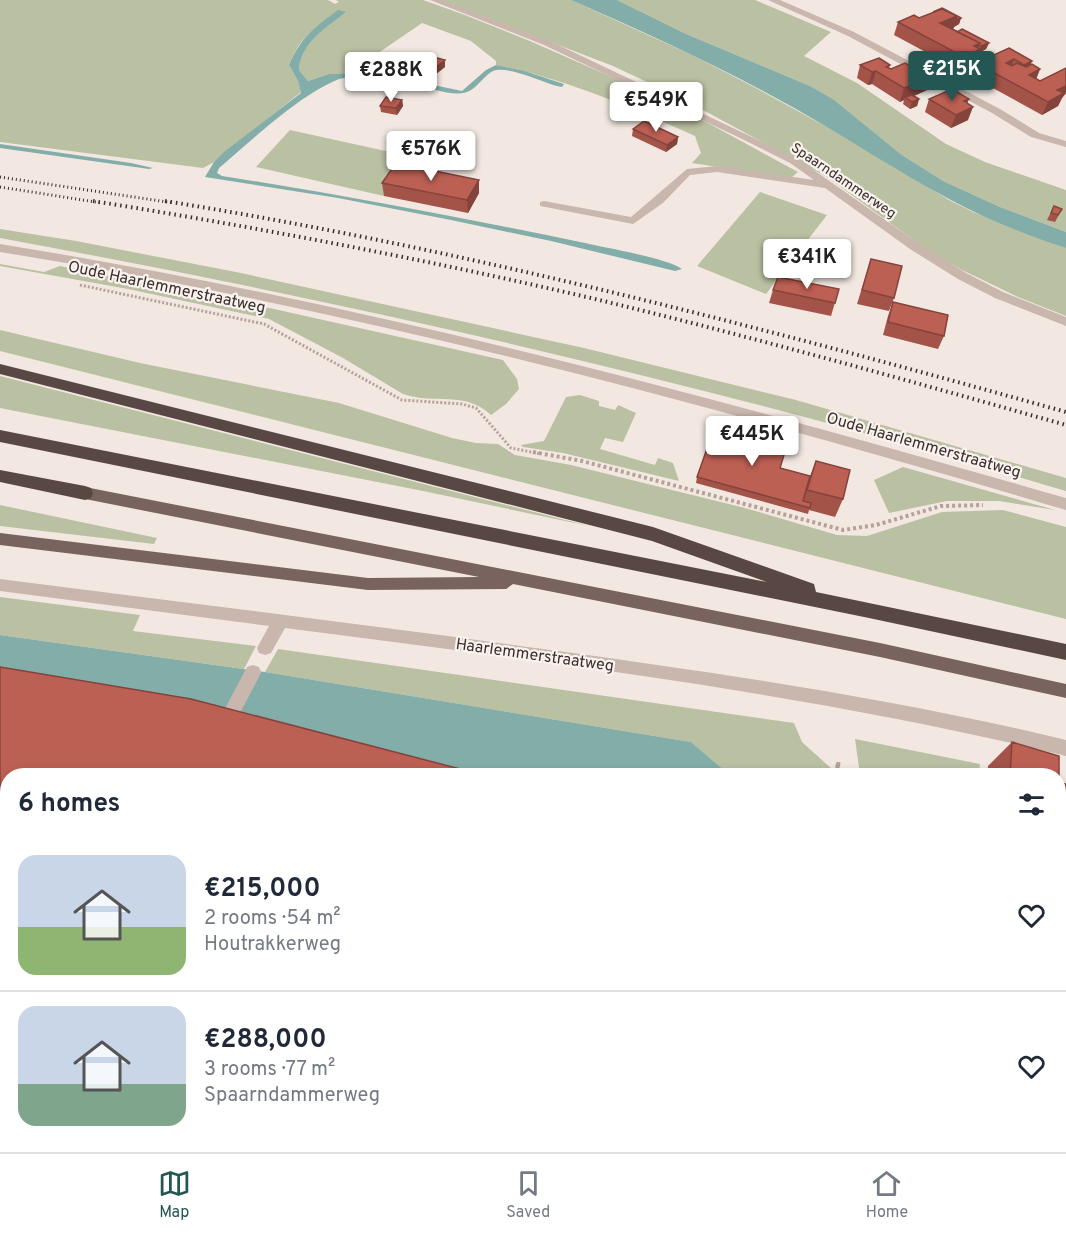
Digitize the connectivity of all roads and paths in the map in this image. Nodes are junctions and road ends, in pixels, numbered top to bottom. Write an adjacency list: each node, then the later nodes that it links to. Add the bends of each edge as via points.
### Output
1 (434, 0): 4 (street, Spaarndammerweg, via 547,43 637,84 794,162)
2 (772, 0): 3 (street, via 851,34 1035,135)
3 (1066, 144)
4 (829, 185): 5 (street, via 717,170 687,171 633,221); 8 (street, Spaarndammerweg, via 962,276)
5 (544, 204)
6 (0, 248): 13 (street, Oude Haarlemmerstraatweg, via 285,302 563,366 908,457)
7 (79, 285): 14 (path, Oude Haarlemmerstraatweg, via 264,324 402,400 476,408 511,448 582,461 843,530 941,506)
8 (1066, 322)
9 (0, 369): 18 (highway, via 653,534)
10 (0, 436): 18 (highway)
11 (0, 476): 12 (highway)
12 (84, 493): 16 (main road)
13 (1066, 504)
14 (990, 505)
15 (0, 539): 16 (main road, via 368,584)
16 (539, 583): 23 (main road)
17 (0, 585): 19 (street, Haarlemmerstraatweg)
18 (869, 610): 21 (highway)
19 (280, 620): 20 (street); 25 (street, Haarlemmerstraatweg, via 748,684)
20 (265, 648)
21 (1066, 652)
22 (253, 672): 24 (street)
23 (1066, 691)
24 (226, 723)
25 (1066, 748)
26 (839, 760): 27 (path)
27 (838, 768)

